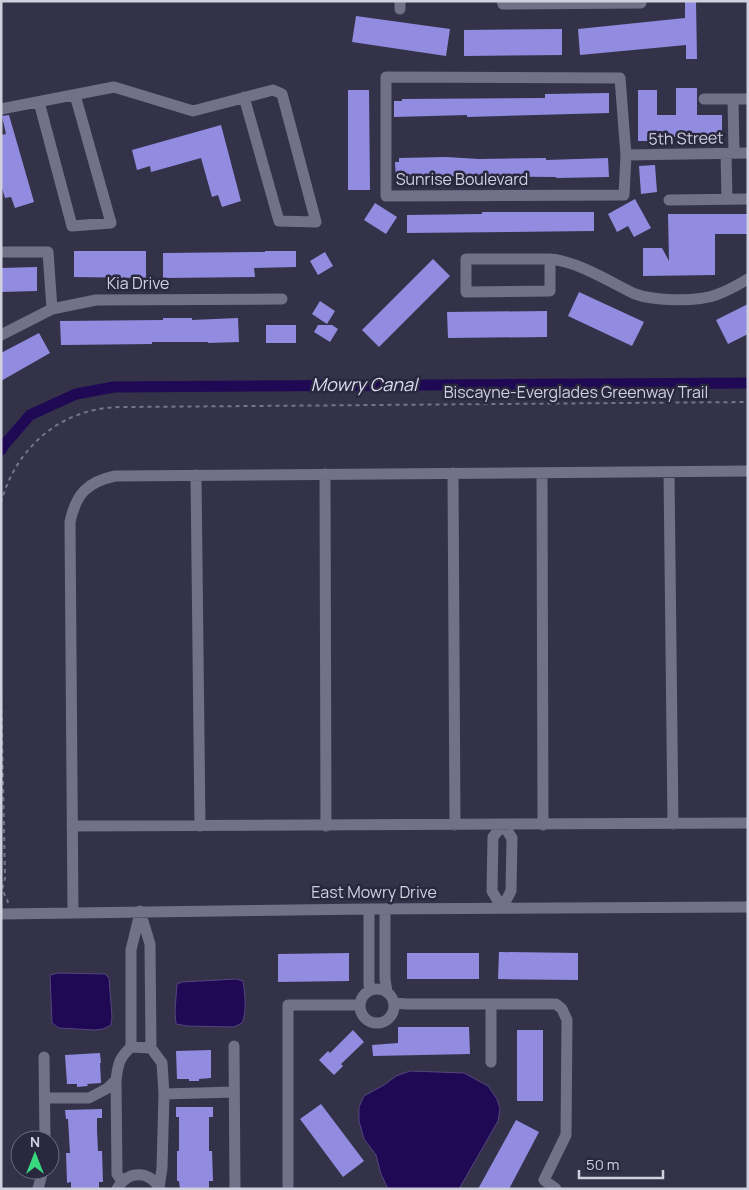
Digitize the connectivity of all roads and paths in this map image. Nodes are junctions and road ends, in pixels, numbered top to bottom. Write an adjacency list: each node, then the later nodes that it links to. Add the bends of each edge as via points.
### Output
1 (502, 1): 2 (street, via 503,4 513,4)
2 (641, 1)
3 (75, 95): 4 (street, via 114,88 192,111); 8 (street); 8 (street, via 111,222 72,226)
4 (244, 97): 4 (street, via 273,90 282,94 316,222 279,221)
5 (704, 99): 6 (street)
6 (733, 99): 7 (street); 10 (street)
7 (748, 99)
8 (39, 102): 9 (street)
9 (1, 109)
10 (730, 153): 11 (street, 5th Street); 12 (street, 5th Street); 13 (street)
11 (748, 153)
12 (626, 155): 12 (street, Sunrise Boulevard, via 624,195 386,196 386,77 620,78)
13 (727, 199): 14 (street); 15 (street)
14 (748, 199)
15 (669, 200)
16 (1, 252): 20 (street, via 48,252)
17 (550, 258): 17 (street, via 466,259 466,292 550,291); 18 (street, via 575,265 635,294 657,299 707,298)
18 (748, 279)
19 (282, 299): 20 (street, Kia Drive, via 96,300)
20 (52, 309): 21 (street, Kia Drive)
21 (1, 335)
22 (748, 402): 29 (path, Biscayne-Everglades Greenway Trail, via 99,409 70,418 36,441 13,472)
23 (748, 471): 24 (street)
24 (669, 472): 26 (street); 32 (street)
25 (452, 473): 26 (street); 27 (street); 33 (street)
26 (542, 473): 35 (street)
27 (325, 474): 28 (street); 38 (street)
28 (196, 475): 36 (street, via 101,478 79,496 73,509 70,522); 37 (street)
29 (1, 503)
30 (1, 685): 45 (path, via 5,878 2,890 7,899)
31 (748, 823): 32 (street)
32 (673, 824): 35 (street)
33 (455, 825): 34 (street); 38 (street)
34 (503, 825): 35 (street); 39 (street, via 493,837); 40 (street, via 512,838)
35 (543, 825)
36 (72, 826): 37 (street); 47 (street)
37 (200, 826): 38 (street)
38 (326, 826)
39 (492, 866): 40 (street); 44 (street, via 492,891)
40 (512, 866): 44 (street, via 511,890)
41 (748, 907): 44 (street, East Mowry Drive)
42 (370, 908): 43 (street, East Mowry Drive); 46 (street, East Mowry Drive); 48 (street)
43 (385, 908): 44 (street, East Mowry Drive); 49 (street)
44 (502, 908)
45 (5, 910): 47 (street, East Mowry Drive)
46 (140, 911): 47 (street, East Mowry Drive); 54 (street, via 131,950); 55 (street, via 150,944)
47 (73, 913)
48 (371, 990): 49 (street, via 376,988); 52 (street, via 363,996)
49 (387, 992): 50 (street)
50 (394, 1003): 51 (street); 52 (street, via 392,1014 378,1023 363,1016)
51 (491, 1004): 57 (street); 67 (street, via 556,1004 567,1020 566,1136 544,1180)
52 (360, 1005): 66 (street, via 288,1005)
53 (234, 1046): 59 (street)
54 (131, 1047): 55 (street); 58 (street, via 122,1055)
55 (151, 1048): 60 (street, via 162,1063)
56 (44, 1057): 61 (street)
57 (491, 1062)
58 (116, 1080): 61 (street, via 89,1098); 63 (street, via 117,1174)
59 (234, 1092): 60 (street); 65 (street)
60 (164, 1094): 64 (street)
61 (45, 1098): 62 (street)
62 (45, 1130)
63 (120, 1185): 64 (street, via 128,1177 142,1175 149,1177)
64 (159, 1188)
65 (235, 1189)
66 (288, 1189)
67 (556, 1189)

